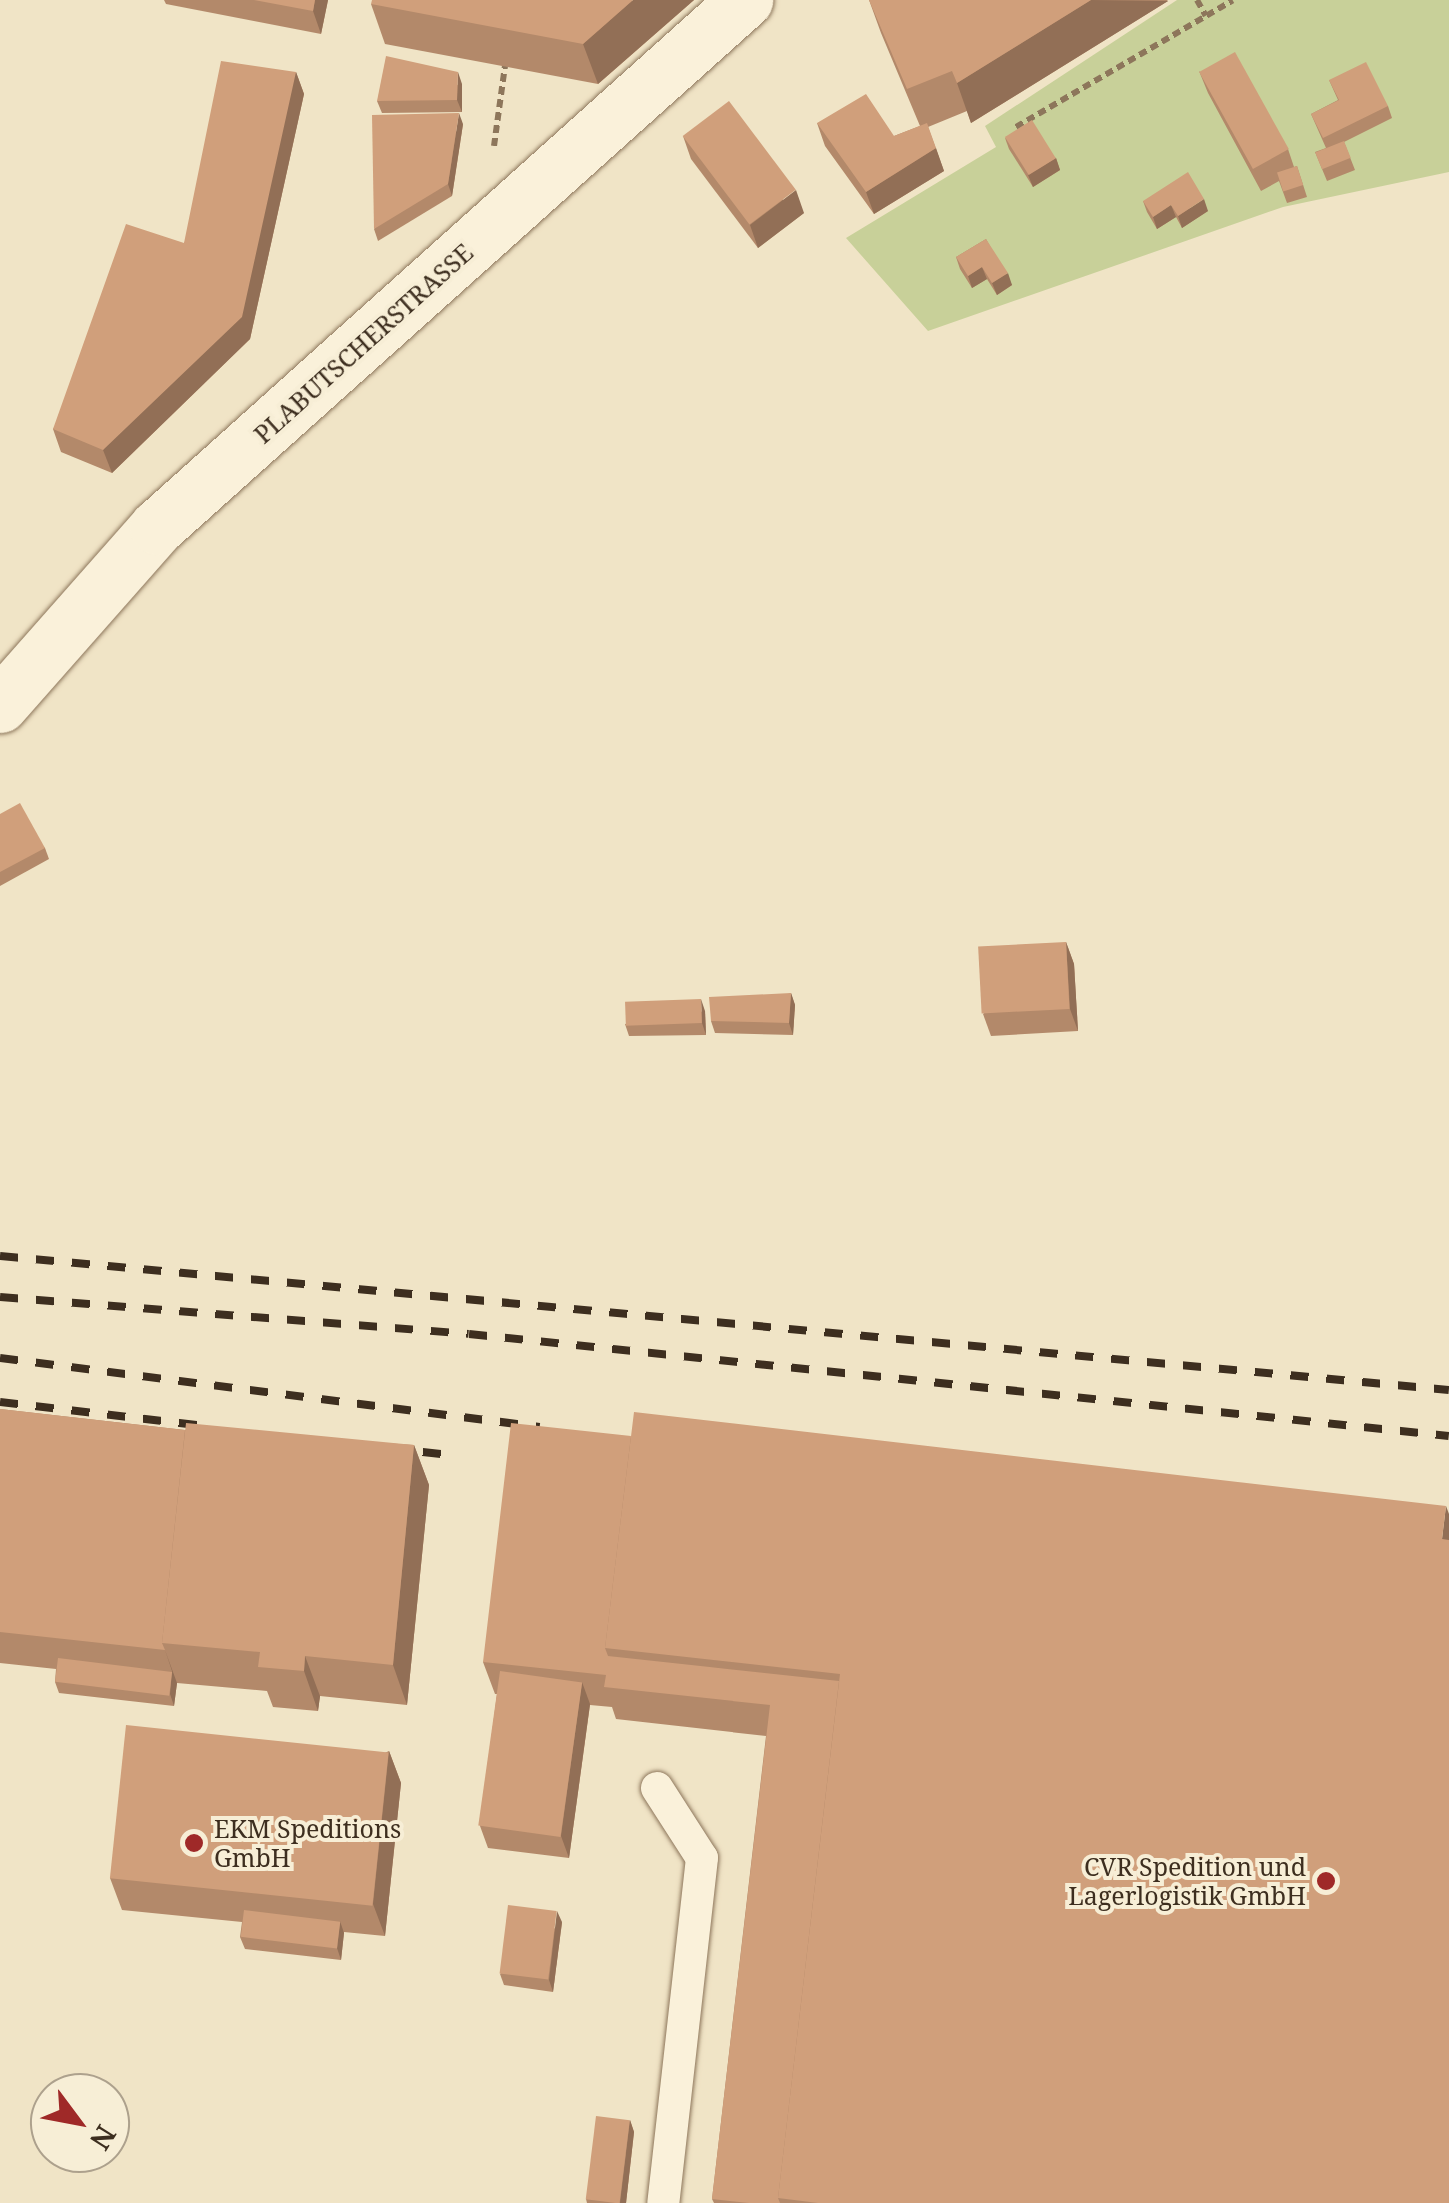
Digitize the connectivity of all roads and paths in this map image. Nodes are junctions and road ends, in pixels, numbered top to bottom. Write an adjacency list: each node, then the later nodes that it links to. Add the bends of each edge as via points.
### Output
1 (745, 0): 6 (street, PLABUTSCHERSTRASSE, via 158,527)
2 (1197, 0): 4 (path)
3 (1233, 0): 4 (path)
4 (1206, 16): 5 (path)
5 (1016, 127)
6 (0, 705)
7 (657, 1788): 8 (lane, via 702,1858)
8 (663, 2203)

